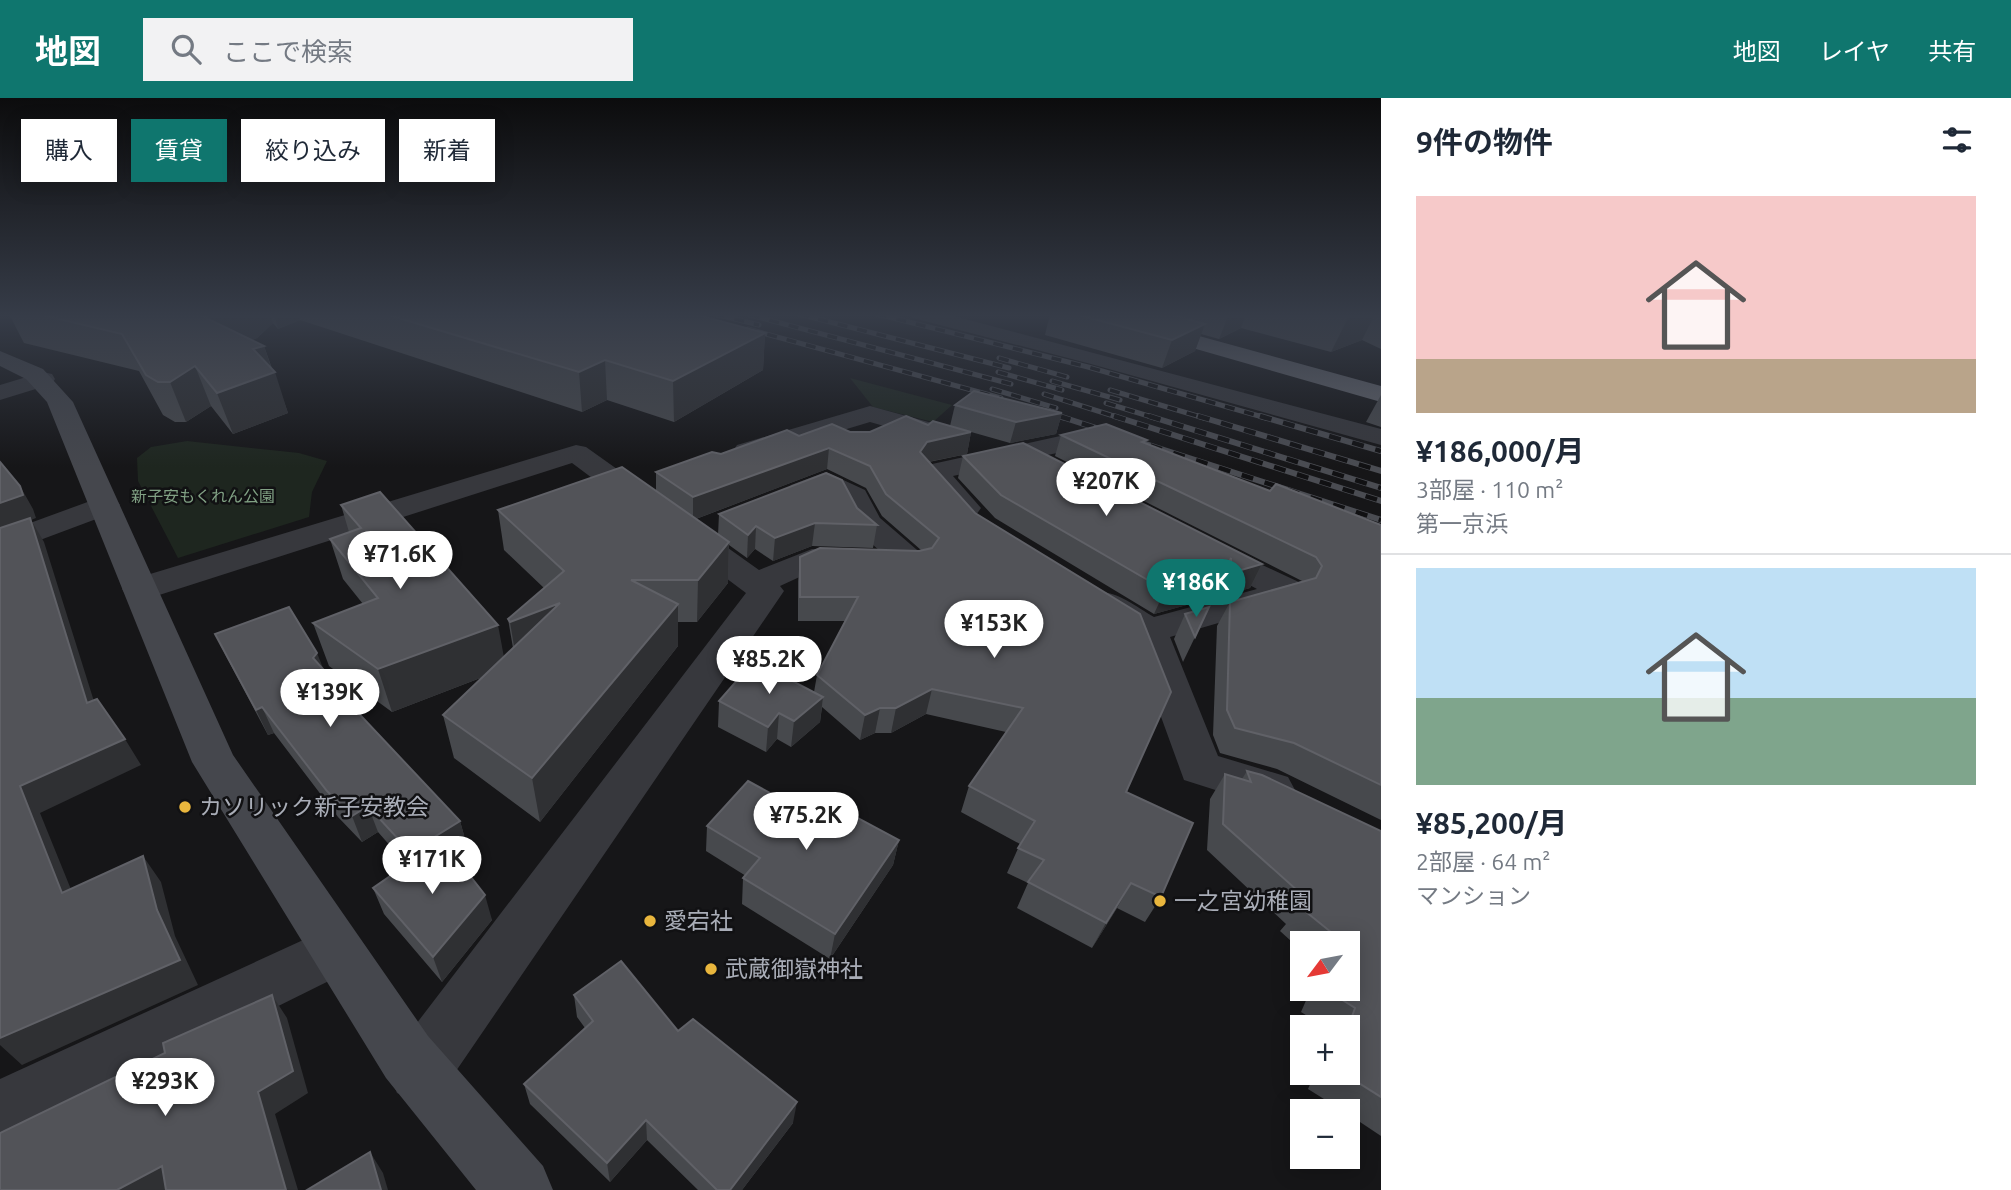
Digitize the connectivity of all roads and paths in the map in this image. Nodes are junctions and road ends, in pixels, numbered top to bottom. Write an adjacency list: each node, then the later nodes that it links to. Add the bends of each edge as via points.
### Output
1 (22, 365): 6 (street)
2 (1121, 365): 9 (street)
3 (1277, 365): 8 (highway)
4 (1332, 365): 5 (highway)
5 (1381, 378)
6 (43, 379): 7 (street); 15 (street, via 60,402)
7 (0, 393)
8 (1381, 394)
9 (1381, 437)
10 (1083, 439): 11 (street)
11 (1015, 453): 12 (street, via 870,414); 13 (street); 17 (street, via 933,472)
12 (728, 457)
13 (1068, 478)
14 (777, 501): 22 (street, via 827,481 854,496 867,523 914,562 812,559)
15 (104, 505): 20 (street); 23 (street)
16 (727, 520): 19 (street)
17 (993, 534)
18 (1178, 534): 24 (street, via 1289,591)
19 (690, 535): 22 (street); 23 (street, via 638,484 576,453)
20 (0, 545)
21 (1071, 582): 24 (street)
22 (756, 584): 27 (street, via 766,591)
23 (140, 589): 26 (street, via 214,762)
24 (1149, 631): 25 (street, via 1200,768 1260,784)
25 (1309, 808)
26 (336, 950): 27 (street); 28 (street)
27 (419, 1071): 29 (street)
28 (0, 1112)
29 (519, 1190)

